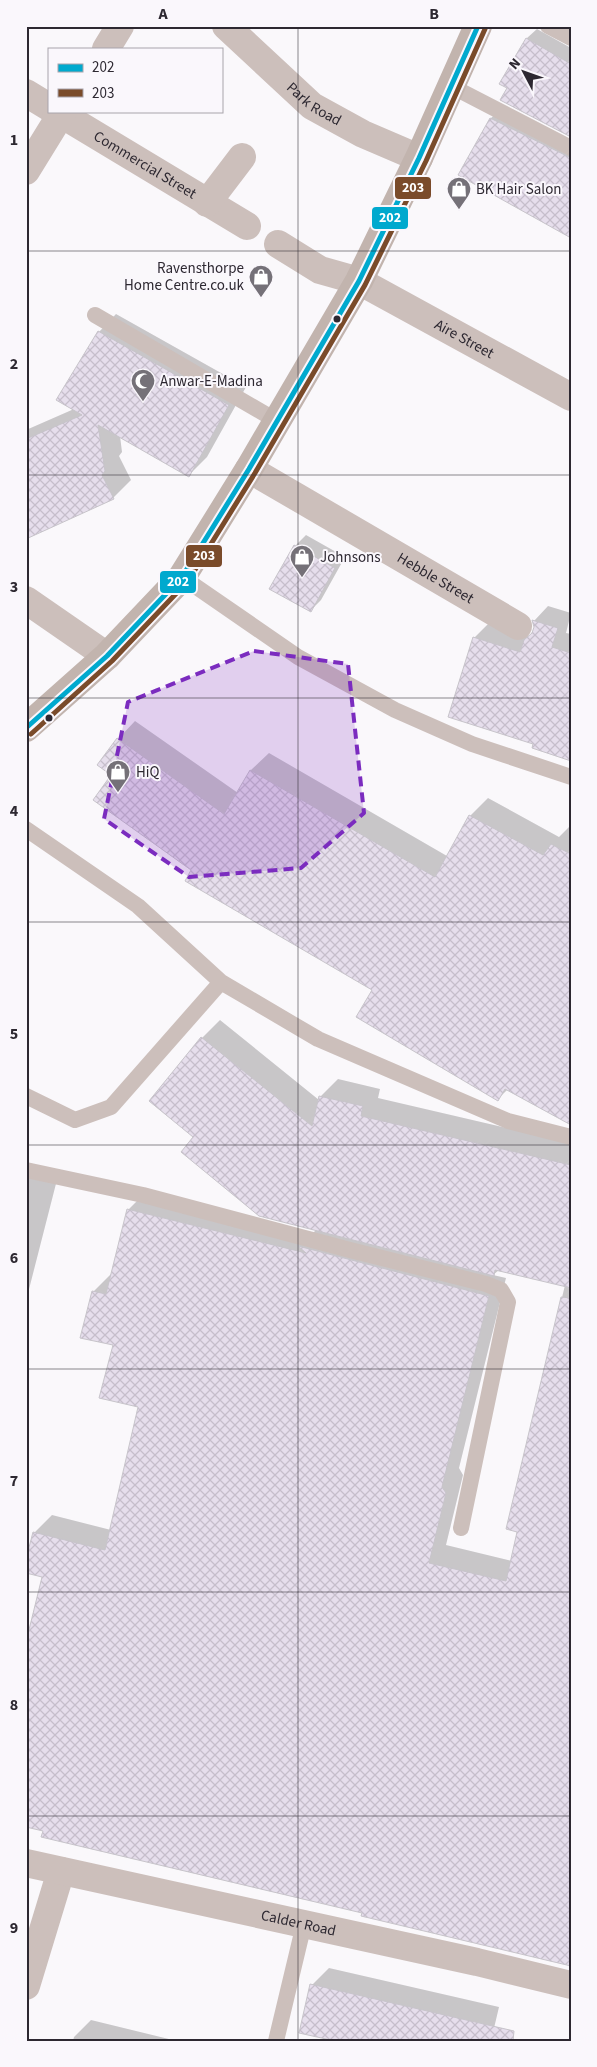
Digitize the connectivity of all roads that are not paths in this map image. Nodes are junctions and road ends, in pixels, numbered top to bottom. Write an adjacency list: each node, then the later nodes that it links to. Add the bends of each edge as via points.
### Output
1 (120, 26): 6 (street)
2 (226, 26): 14 (street, Park Road, via 312,106 362,134)
3 (478, 26): 7 (highway)
4 (548, 26): 5 (lane)
5 (571, 38)
6 (107, 48)
7 (451, 86): 12 (lane); 14 (highway)
8 (26, 93): 9 (street, Commercial Street)
9 (48, 106)
10 (56, 112): 15 (street)
11 (59, 112): 16 (street, Commercial Street)
12 (571, 148)
13 (242, 157): 16 (street, Commercial Street)
14 (419, 158): 19 (highway)
15 (26, 171)
16 (206, 203): 17 (street, Commercial Street)
17 (247, 226)
18 (278, 244): 19 (street, via 320,270)
19 (359, 281): 21 (street, Aire Street); 22 (highway)
20 (94, 314): 22 (lane)
21 (571, 396)
22 (277, 421): 23 (highway)
23 (249, 469): 24 (highway); 26 (street, Hebble Street)
24 (182, 577): 27 (highway); 29 (lane, via 298,657 395,710 472,744)
25 (26, 600): 27 (street)
26 (518, 626)
27 (107, 656): 28 (highway)
28 (26, 728)
29 (571, 777)
30 (26, 829): 31 (lane, via 138,906)
31 (221, 982): 32 (lane, via 110,1107 75,1120); 33 (lane, via 318,1039 508,1121)
32 (26, 1096)
33 (571, 1138)
34 (26, 1170): 35 (lane, via 142,1195 501,1290 508,1302)
35 (461, 1528)
36 (26, 1863): 37 (street, Calder Road)
37 (61, 1871): 38 (street, Calder Road); 40 (street)
38 (304, 1924): 39 (street, Calder Road); 41 (lane)
39 (571, 1985)
40 (26, 1986)
41 (276, 2041)

